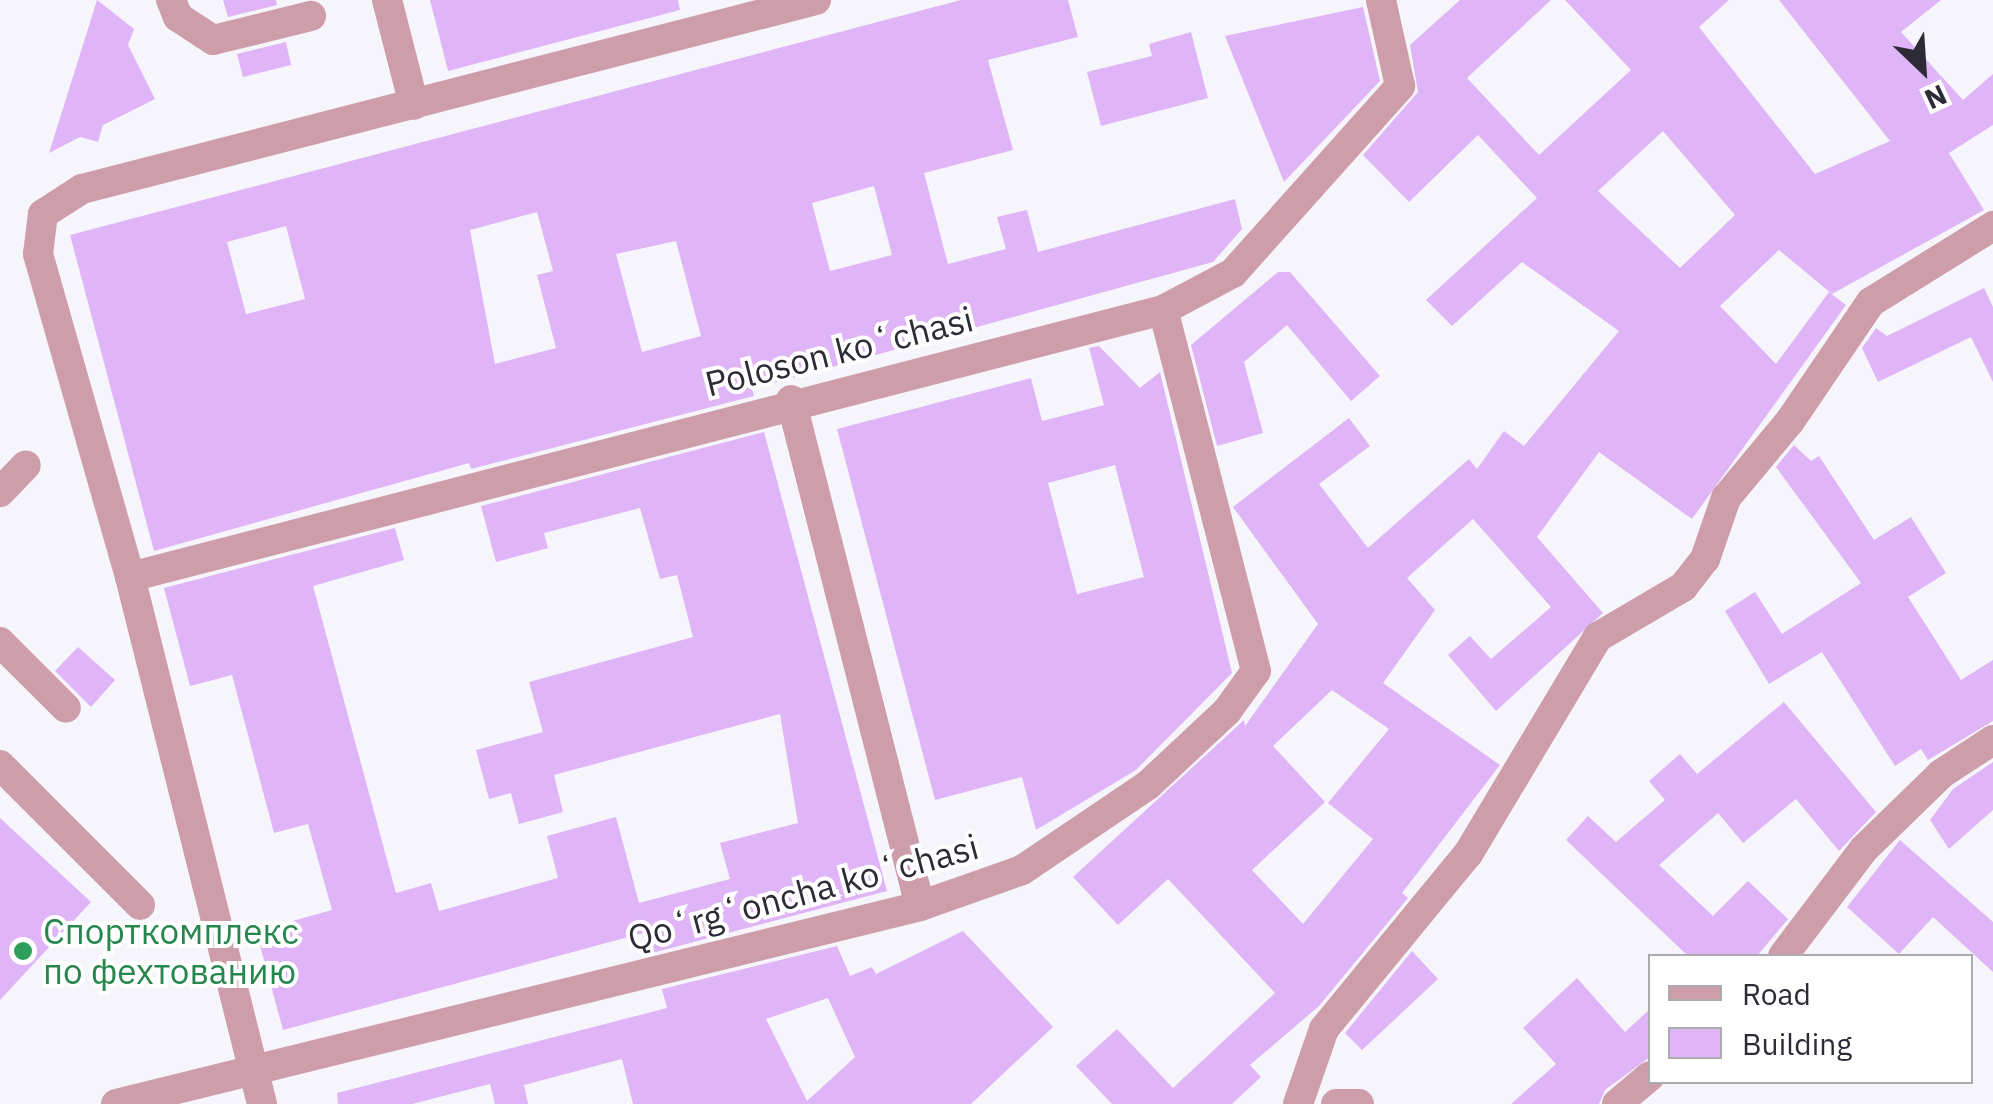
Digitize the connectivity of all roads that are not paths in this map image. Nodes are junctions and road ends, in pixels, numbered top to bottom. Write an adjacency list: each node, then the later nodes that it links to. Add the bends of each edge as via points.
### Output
1 (171, 0): 5 (street, via 178,17 213,40)
2 (387, 0): 6 (street)
3 (816, 0): 6 (street)
4 (1381, 0): 8 (street, Poloson koʻchasi, via 1400,86 1233,273)
5 (310, 16)
6 (414, 105): 12 (street, via 82,189 43,214 38,254)
7 (1993, 226): 24 (street, via 1870,302 1782,432 1726,498 1706,558 1683,587 1598,637 1468,854 1324,1029)
8 (1163, 310): 9 (street, Poloson koʻchasi); 18 (street, Qoʻrgʻoncha koʻchasi, via 1256,670 1227,710 1148,785 1022,870)
9 (791, 400): 12 (street, Poloson koʻchasi); 18 (street)
10 (26, 465): 11 (street)
11 (0, 492)
12 (130, 577): 20 (street)
13 (0, 642): 14 (street)
14 (66, 708)
15 (1993, 740): 19 (street, via 1941,774 1864,848)
16 (0, 765): 17 (street)
17 (140, 904)
18 (920, 906): 20 (street, Qoʻrgʻoncha koʻchasi)
19 (1784, 954)
20 (254, 1073): 22 (street, Qoʻrgʻoncha koʻchasi); 23 (street)
21 (1648, 1078): 27 (street)
22 (116, 1104)
23 (262, 1104)
24 (1298, 1104)
25 (1336, 1104): 26 (street)
26 (1359, 1104)
27 (1617, 1104)

